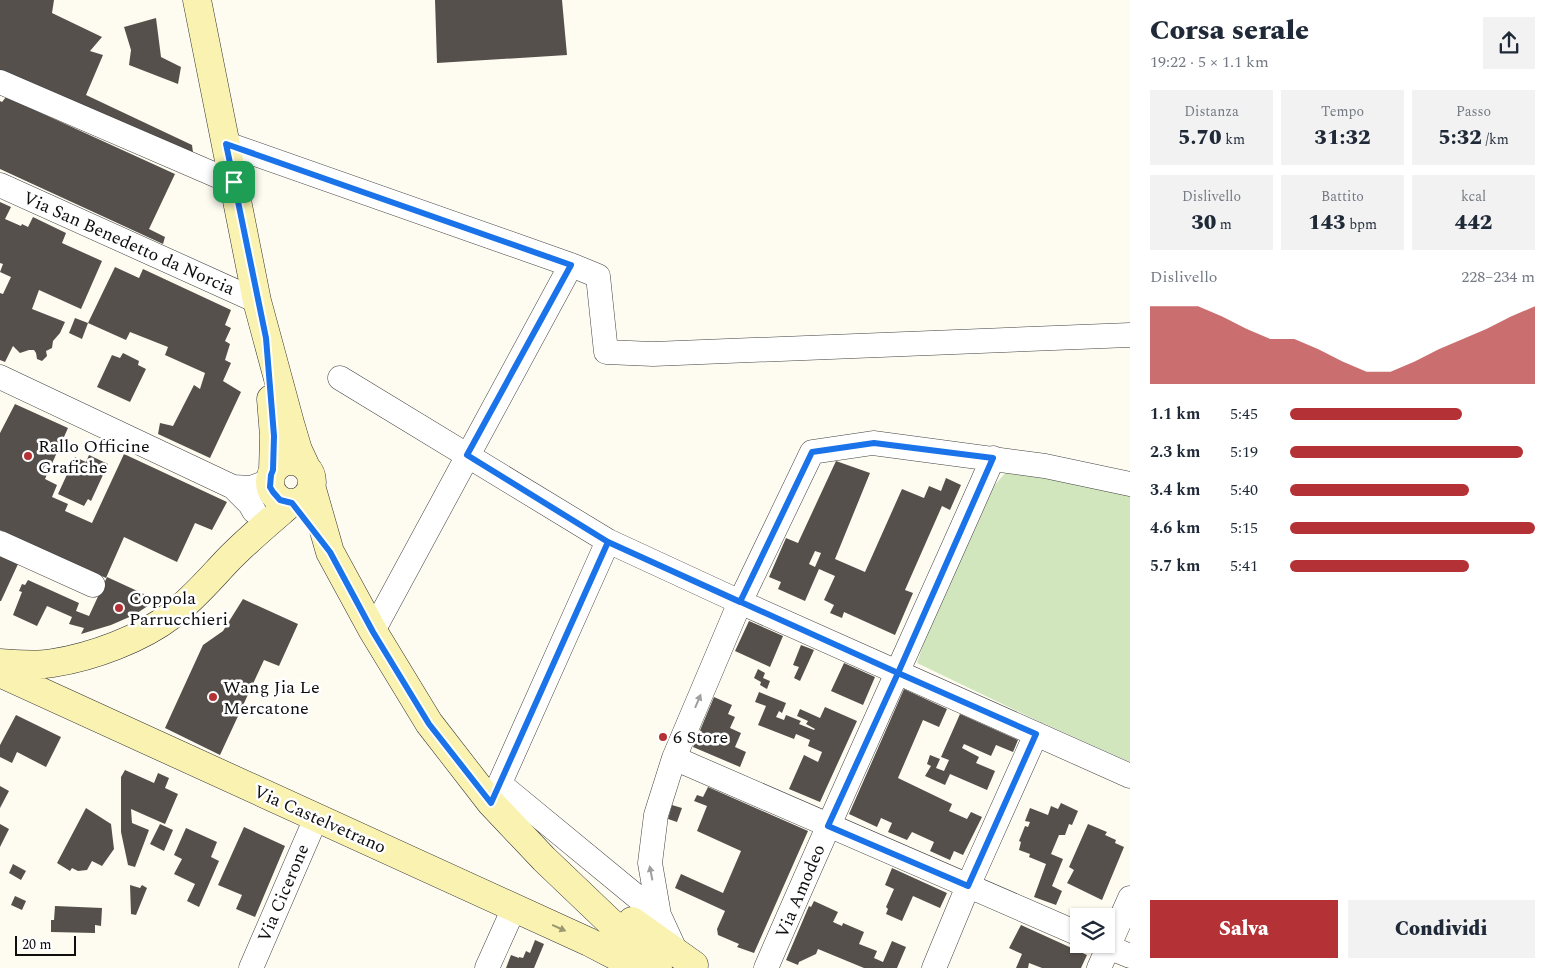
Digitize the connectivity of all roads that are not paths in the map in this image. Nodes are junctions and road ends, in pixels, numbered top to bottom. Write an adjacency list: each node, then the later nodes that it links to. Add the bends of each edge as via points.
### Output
1 (197, 0): 3 (main road)
2 (0, 82): 4 (street)
3 (226, 144): 4 (main road); 6 (street)
4 (234, 182): 7 (main road)
5 (0, 185): 7 (street, Via San Benedetto da Norcia)
6 (571, 265): 8 (street, via 598,276 606,352 653,354); 12 (street)
7 (257, 300): 9 (main road)
8 (1130, 335)
9 (266, 338): 14 (main road, via 274,436); 17 (main road, via 293,432)
10 (0, 377): 16 (street)
11 (340, 378): 12 (street)
12 (467, 455): 19 (street); 24 (street)
13 (993, 458): 15 (street); 23 (street, via 874,443 812,452); 27 (street, Via Amodeo)
14 (271, 478): 16 (street, via 252,488); 17 (main road, via 276,497 286,502); 17 (main road, via 282,462 294,460); 18 (main road)
15 (1130, 484)
16 (233, 486): 18 (street)
17 (300, 490): 21 (main road); 24 (main road)
18 (254, 512): 21 (main road)
19 (608, 542): 23 (street); 31 (street)
20 (0, 543): 22 (street)
21 (227, 561): 25 (main road, via 203,589 171,616 139,635 109,648 60,662)
22 (93, 585)
23 (740, 602): 27 (street); 29 (street, one-way to 23)
24 (373, 632): 31 (main road, via 429,724)
25 (0, 663)
26 (0, 673): 32 (main road, Via Castelvetrano)
27 (898, 673): 28 (street); 33 (street, Via Amodeo)
28 (1036, 734): 30 (street); 34 (street)
29 (674, 758): 33 (street); 37 (street, one-way to 29, via 650,863 656,816)
30 (1130, 776)
31 (496, 793): 37 (street); 42 (main road, via 544,859 575,887 617,911)
32 (316, 818): 36 (main road, Via Castelvetrano); 43 (street, Via Cicerone)
33 (828, 826): 34 (street); 46 (street, Via Amodeo)
34 (968, 886): 39 (street); 47 (street)
35 (1130, 898): 38 (street)
36 (514, 908): 44 (street); 45 (main road, Via Castelvetrano, one-way to 45)
37 (659, 915): 42 (street)
38 (1115, 927)
39 (1070, 930)
40 (1102, 953): 41 (street)
41 (1130, 956)
42 (680, 964)
43 (251, 968)
44 (487, 968)
45 (639, 968)
46 (766, 968)
47 (934, 968)

